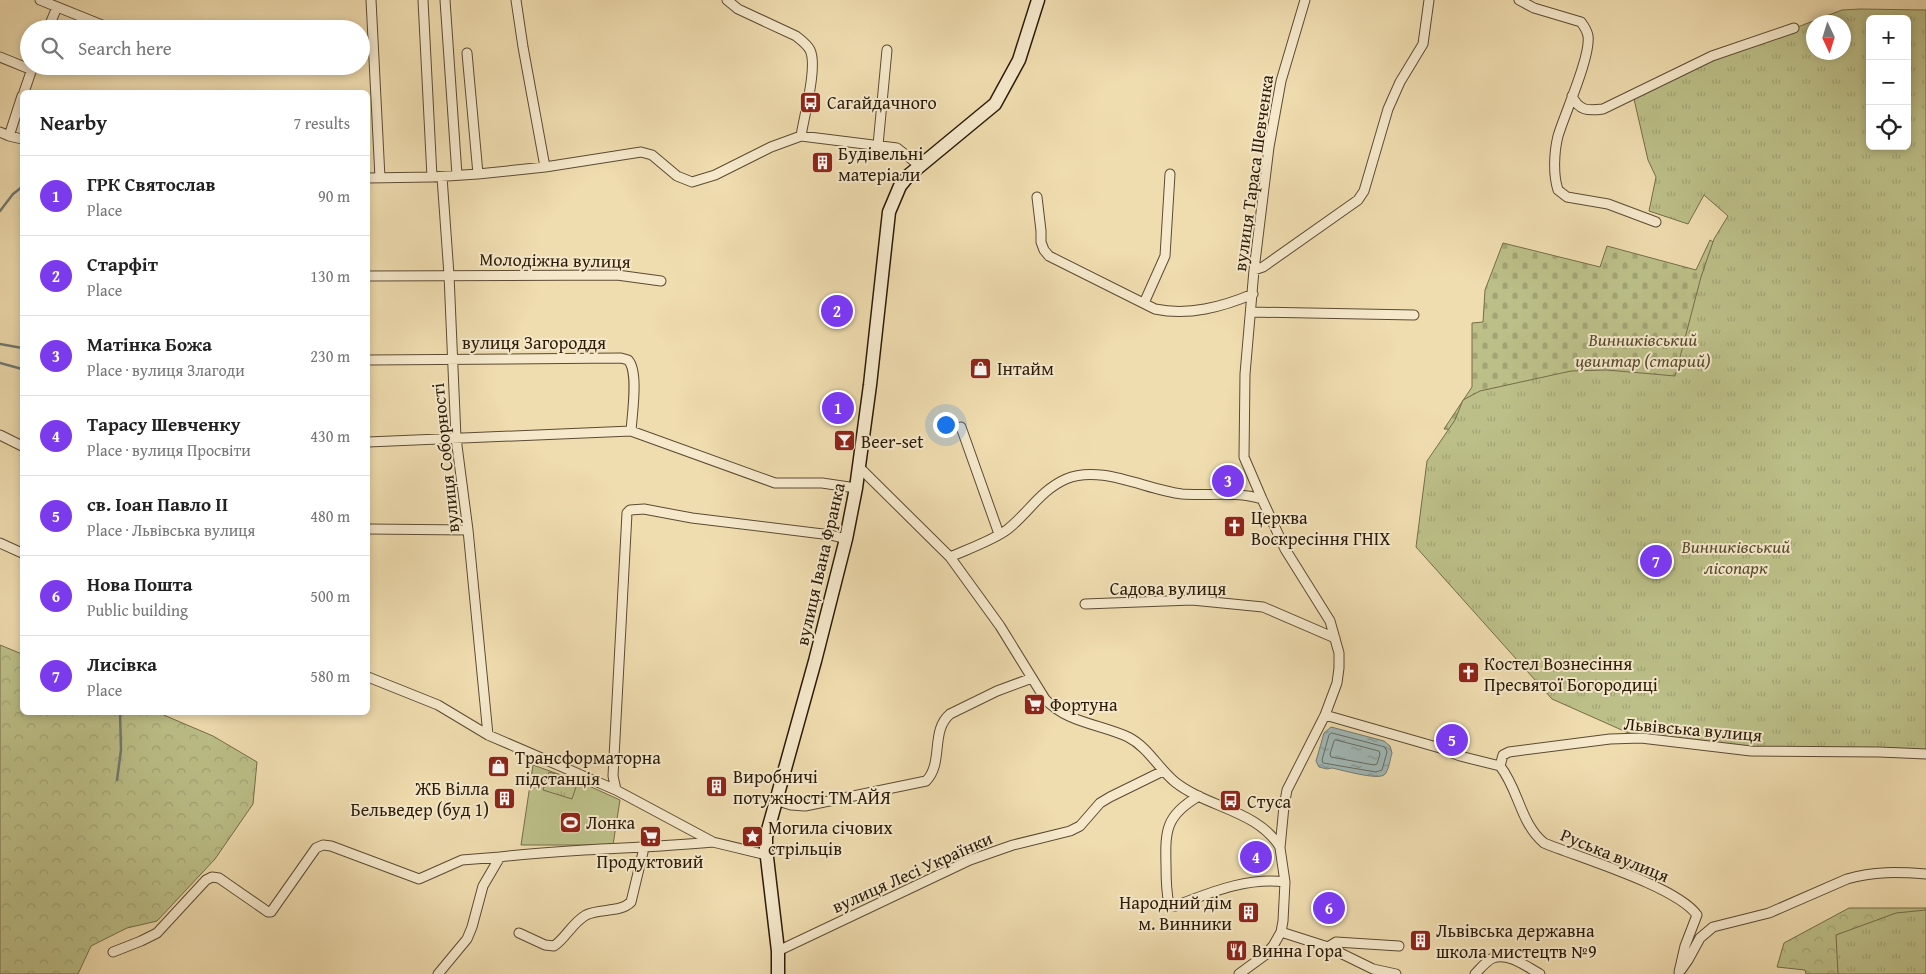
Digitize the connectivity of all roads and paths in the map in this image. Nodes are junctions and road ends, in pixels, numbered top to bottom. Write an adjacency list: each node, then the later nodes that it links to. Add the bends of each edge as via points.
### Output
1 (40, 0): 11 (street)
2 (371, 0): 14 (street)
3 (423, 0): 35 (street)
4 (445, 0): 33 (street)
5 (516, 0): 30 (street)
6 (727, 0): 26 (street, via 738,9 796,36 810,49 812,71)
7 (1038, 0): 29 (street, вулиця Івана Франка, via 1019,60 995,104)
8 (1304, 0): 40 (street, вулиця Тараса Шевченка, via 1280,81)
9 (1429, 0): 40 (street, via 1423,44 1388,109 1364,191 1358,200)
10 (1519, 0): 22 (street, via 1580,22 1585,27 1587,49)
11 (57, 7): 12 (street); 13 (street)
12 (52, 20)
13 (90, 20)
14 (372, 28): 37 (street)
15 (1794, 28): 22 (street, via 1712,56 1603,109 1582,109)
16 (887, 50): 28 (street)
17 (467, 53): 31 (street)
18 (0, 57): 19 (street)
19 (20, 64)
20 (30, 75): 21 (street)
21 (25, 90)
22 (1572, 96): 39 (street, via 1557,145 1558,190 1566,197 1608,204)
23 (20, 102): 25 (street)
24 (0, 132): 25 (street)
25 (9, 136): 27 (street)
26 (801, 136): 28 (street); 30 (street, via 692,182 677,176 652,154 641,152)
27 (20, 139)
28 (878, 145): 29 (street, via 897,148)
29 (920, 166): 56 (street, вулиця Івана Франка, via 900,186 889,212)
30 (545, 167): 31 (street)
31 (478, 174): 33 (street)
32 (1170, 174): 45 (street, via 1166,256)
33 (457, 175): 34 (street)
34 (442, 176): 35 (street); 41 (street, вулиця Соборності)
35 (432, 177): 37 (street)
36 (370, 178): 37 (street)
37 (380, 178)
38 (1037, 197): 45 (street, вулиця Тараса Шевченка, via 1041,242 1049,256)
39 (1656, 222)
40 (1254, 270): 44 (street, вулиця Тараса Шевченка)
41 (449, 275): 42 (street, Молодіжна вулиця); 43 (street, Молодіжна вулиця, via 617,275); 48 (street, вулиця Соборності)
42 (370, 276)
43 (661, 281)
44 (1253, 294): 45 (street, вулиця Тараса Шевченка, via 1230,303 1185,312 1167,312); 46 (street, вулиця Тараса Шевченка)
45 (1144, 303)
46 (1251, 312): 47 (street); 58 (street, вулиця Тараса Шевченка, via 1245,374 1244,457)
47 (1414, 315)
48 (451, 358): 49 (street, вулиця Загороддя); 51 (street, вулиця Загороддя, via 628,360 633,367 634,379); 53 (street, вулиця Соборності)
49 (370, 360)
50 (961, 427): 61 (street)
51 (631, 431): 53 (street); 57 (street, via 775,483 822,483)
52 (0, 435): 55 (street)
53 (456, 438): 54 (street); 60 (street, вулиця Соборності)
54 (370, 442)
55 (20, 445)
56 (860, 468): 57 (street, вулиця Івана Франка); 65 (street)
57 (856, 488): 62 (street, вулиця Івана Франка)
58 (1262, 499): 61 (street, via 1181,494 1117,478 1091,474 1075,476 1045,491); 67 (street, вулиця Тараса Шевченка, via 1286,549 1330,621)
59 (370, 529): 60 (street)
60 (468, 530): 71 (street, вулиця Соборності)
61 (999, 534): 65 (street)
62 (846, 539): 75 (street, via 644,509 634,508 627,513 613,776); 77 (street, вулиця Івана Франка, via 793,745)
63 (0, 543): 64 (street)
64 (20, 552)
65 (950, 557): 69 (street, via 1000,626)
66 (1085, 604): 67 (street, Садова вулиця, via 1192,600 1263,607)
67 (1335, 638): 70 (street, вулиця Тараса Шевченка, via 1339,668)
68 (370, 678): 71 (street, via 438,705)
69 (1032, 678): 74 (street, via 1050,705 1084,722 1130,738 1143,747); 77 (street, via 997,691 945,718 931,776 926,781 805,806)
70 (1325, 715): 73 (street); 80 (street, вулиця Тараса Шевченка, via 1287,790)
71 (488, 735): 75 (street)
72 (1926, 754): 73 (street, Львівська вулиця, via 1751,751 1641,738 1509,752 1503,756)
73 (1500, 766): 91 (street, Руська вулиця, via 1511,782 1528,825 1544,843 1659,889 1692,909 1697,915)
74 (1163, 771): 76 (street); 89 (street, вулиця Лесі Українки, via 1100,803 1080,826 1070,831 970,860)
75 (616, 790): 78 (street)
76 (1198, 796): 80 (street, via 1259,824 1274,837); 84 (street, via 1174,817 1166,831 1169,904 1175,906 1249,882)
77 (775, 800): 81 (street, вулиця Івана Франка, via 766,837)
78 (713, 842): 79 (street); 81 (street)
79 (644, 848): 82 (street); 86 (street, via 631,902 627,906 595,911 585,916 554,946)
80 (1280, 848): 84 (street, вулиця Тараса Шевченка)
81 (767, 856): 89 (street, вулиця Івана Франка)
82 (500, 857): 90 (street, via 462,860 419,879 331,846 320,846 271,912 219,878 212,877 157,933); 92 (street, via 482,886 467,939)
83 (1926, 874): 91 (street, via 1883,871 1859,875 1769,913 1713,926 1700,938)
84 (1285, 882): 85 (street, вулиця Тараса Шевченка)
85 (1281, 932): 88 (street); 94 (street, вулиця Тараса Шевченка, via 1265,956)
86 (518, 933)
87 (1399, 946): 88 (street, via 1336,942)
88 (1328, 947): 95 (street, via 1373,969)
89 (778, 951): 93 (street, вулиця Івана Франка)
90 (113, 952)
91 (1679, 973)
92 (438, 974)
93 (778, 974)
94 (1239, 974)
95 (1396, 974)
96 (1475, 974): 97 (street, via 1492,958 1501,957 1510,958)
97 (1540, 974)

